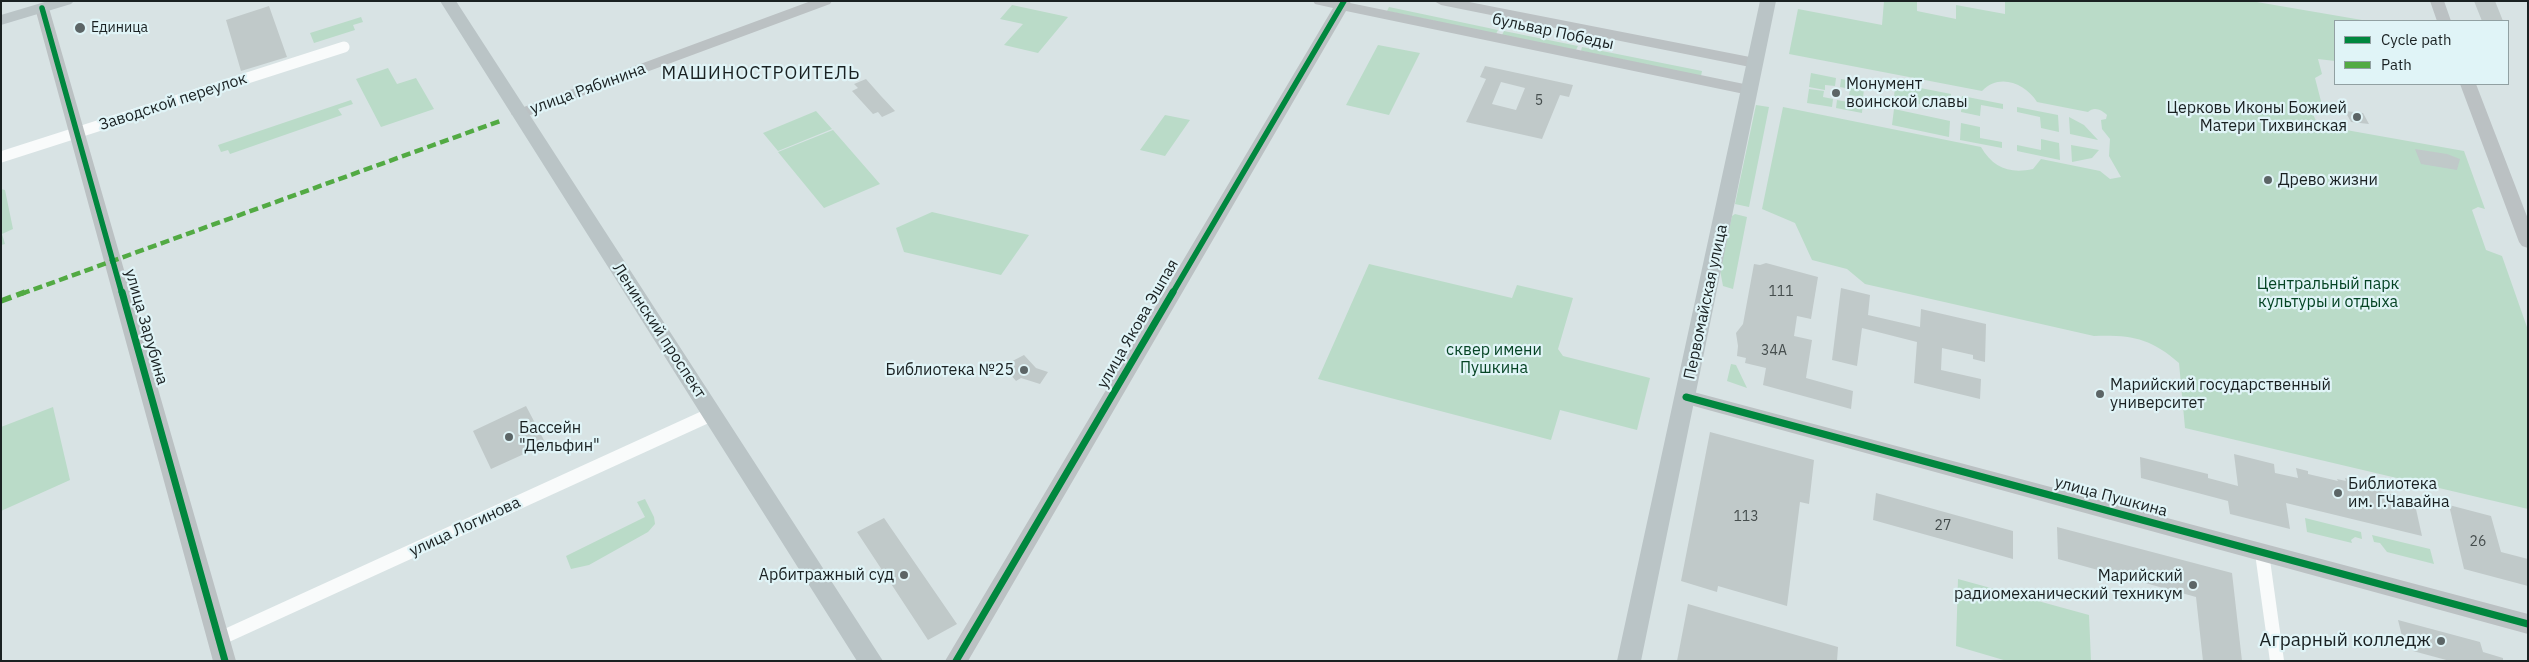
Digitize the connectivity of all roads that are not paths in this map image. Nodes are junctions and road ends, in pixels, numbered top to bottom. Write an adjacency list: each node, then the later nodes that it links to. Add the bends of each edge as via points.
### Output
1 (66, 1): 9 (main road)
2 (448, 1): 16 (main road, Ленинский проспект)
3 (825, 1): 16 (street, улица Рябинина)
4 (1320, 1): 8 (street, бульвар Победы)
5 (1441, 1): 13 (street, бульвар Победы)
6 (1768, 1): 13 (main road, Первомайская улица)
7 (2437, 1): 11 (street)
8 (1343, 4): 15 (street, бульвар Победы); 28 (street, улица Якова Эшпая)
9 (41, 5): 10 (main road); 17 (street, улица Зарубина)
10 (1, 20)
11 (2444, 20)
12 (344, 46): 17 (street, Заводской переулок)
13 (1755, 63): 15 (main road, Первомайская улица)
14 (2468, 85): 19 (street)
15 (1750, 90): 21 (main road, Первомайская улица)
16 (519, 114): 22 (main road, Ленинский проспект)
17 (77, 132): 18 (street, Заводской переулок); 25 (street, улица Зарубина)
18 (1, 157)
19 (2524, 224): 20 (street)
20 (2528, 242)
21 (1686, 397): 23 (street, улица Пушкина); 29 (main road, Первомайская улица)
22 (712, 414): 25 (street, улица Логинова); 27 (main road, Ленинский проспект)
23 (2262, 553): 24 (street, улица Пушкина); 30 (street)
24 (2528, 624)
25 (219, 639): 26 (street, улица Зарубина)
26 (225, 661)
27 (871, 661)
28 (956, 661)
29 (1629, 661)
30 (2277, 661)

